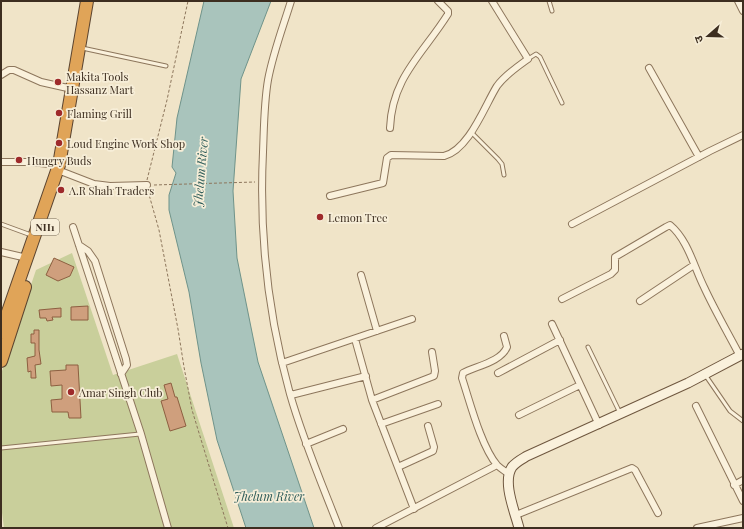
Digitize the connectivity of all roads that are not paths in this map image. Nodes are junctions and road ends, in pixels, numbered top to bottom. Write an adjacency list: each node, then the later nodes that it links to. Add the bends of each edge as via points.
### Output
1 (86, 1): 9 (highway, NH1)
2 (291, 1): 47 (street, via 268,80 262,182 266,274)
3 (438, 1): 16 (street, via 448,14 417,56 398,88)
4 (492, 1): 10 (street)
5 (549, 1): 7 (lane)
6 (738, 1): 8 (street)
7 (552, 11)
8 (743, 11)
9 (78, 47): 11 (lane); 14 (highway, NH1)
10 (528, 59): 15 (lane, via 536,54 540,57); 17 (street, via 506,76 498,86)
11 (166, 66)
12 (649, 68): 19 (street)
13 (1, 75): 14 (street, via 14,70 41,82)
14 (72, 89): 21 (highway, NH1)
15 (562, 103)
16 (390, 128)
17 (471, 132): 22 (lane, via 502,164); 24 (street, via 460,146 448,155 389,156 383,183)
18 (743, 136): 19 (street)
19 (699, 157): 26 (street)
20 (1, 162): 21 (street, via 42,163)
21 (61, 168): 23 (street, via 94,184); 28 (highway, NH1); 46 (highway, NH1)
22 (504, 175)
23 (147, 185)
24 (330, 196)
25 (1, 224): 28 (lane)
26 (572, 224)
27 (73, 227): 29 (street)
28 (35, 236): 31 (highway, NH1)
29 (79, 245): 49 (street); 49 (street, via 88,251 95,261 126,359 127,365)
30 (1, 252): 31 (street)
31 (27, 258): 39 (highway, NH1)
32 (694, 265): 34 (street, via 683,242 668,225 615,258 615,270 611,274); 35 (street); 45 (street)
33 (361, 274): 38 (street)
34 (562, 300)
35 (640, 301)
36 (412, 319): 38 (street)
37 (552, 324): 42 (street)
38 (377, 331): 41 (street)
39 (1, 332)
40 (504, 336): 67 (street, via 507,347 504,351 487,364 463,373 462,378 479,430)
41 (355, 339): 47 (street); 51 (street)
42 (560, 340): 48 (street); 52 (street)
43 (588, 347): 57 (lane)
44 (432, 352): 54 (street, via 434,376)
45 (742, 357): 50 (main road)
46 (1, 361)
47 (282, 363): 53 (street)
48 (498, 373)
49 (121, 374): 64 (street)
50 (705, 374): 57 (main road); 59 (lane, via 730,411)
51 (366, 376): 53 (street); 54 (street)
52 (580, 385): 58 (street); 61 (street)
53 (291, 395): 65 (street)
54 (372, 400): 60 (street)
55 (438, 404): 60 (street)
56 (696, 406): 71 (street)
57 (621, 414): 61 (main road)
58 (519, 415)
59 (743, 421)
60 (381, 424): 68 (street)
61 (599, 424): 69 (main road, via 527,456 512,468)
62 (428, 426): 68 (street, via 434,451)
63 (343, 429): 65 (street)
64 (141, 434): 66 (lane); 77 (street)
65 (306, 444): 78 (street)
66 (1, 448)
67 (497, 465): 69 (street); 73 (street)
68 (398, 467): 73 (street)
69 (510, 474): 75 (main road, via 508,485)
70 (743, 480): 71 (street)
71 (734, 485): 72 (street)
72 (743, 501)
73 (414, 509): 79 (street)
74 (658, 514): 75 (street, via 632,468)
75 (516, 515): 80 (main road)
76 (743, 518): 81 (street)
77 (168, 528)
78 (339, 528)
79 (376, 528)
80 (519, 528)
81 (697, 528)

